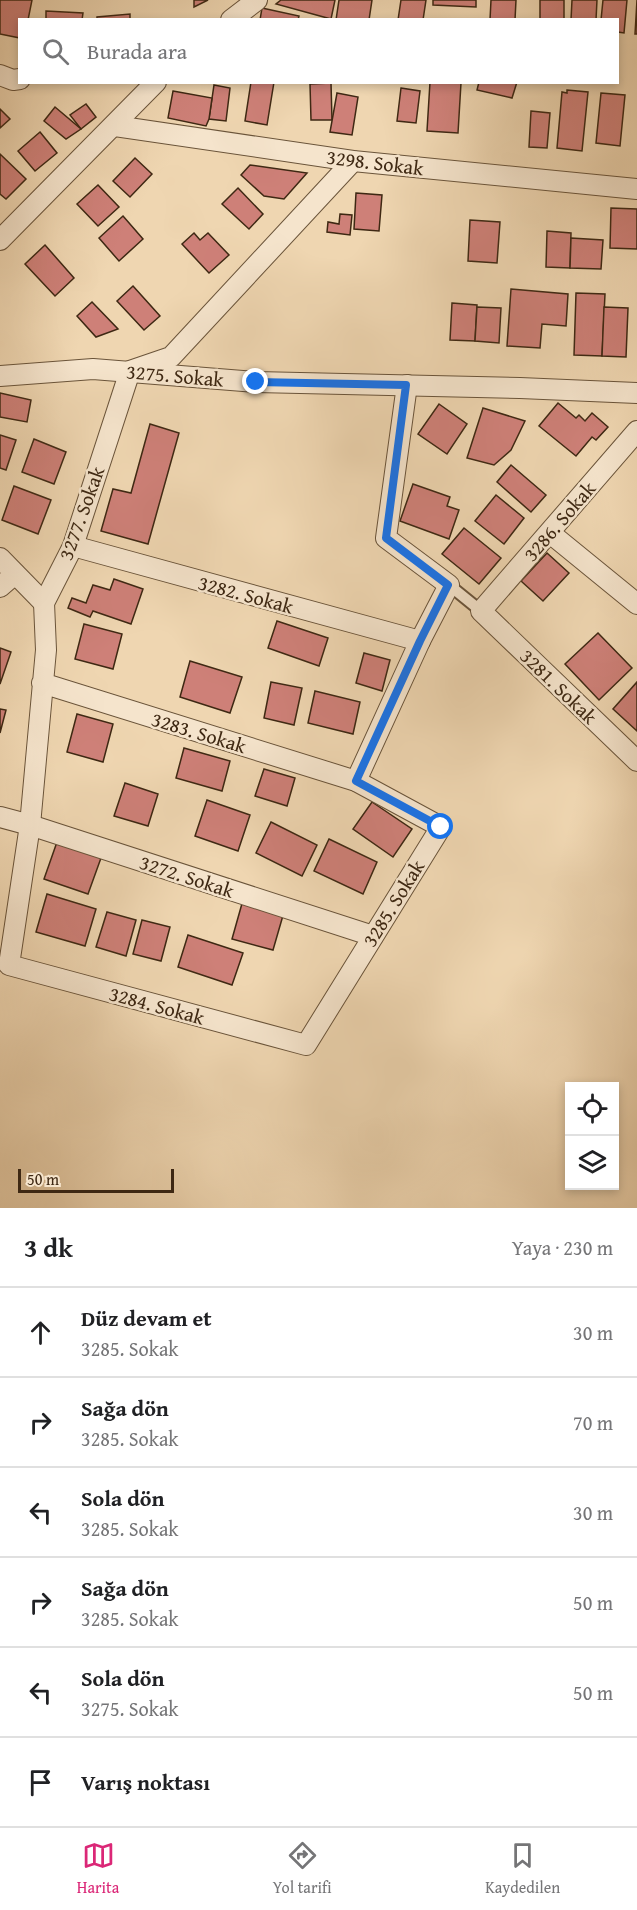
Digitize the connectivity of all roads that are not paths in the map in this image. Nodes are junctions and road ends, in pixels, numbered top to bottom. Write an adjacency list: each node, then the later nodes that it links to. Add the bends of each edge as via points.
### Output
1 (257, 0): 2 (street)
2 (234, 18)
3 (0, 75): 4 (street)
4 (18, 79)
5 (154, 84): 6 (street)
6 (115, 126): 7 (street, 3298. Sokak); 9 (street)
7 (353, 161): 8 (street, 3298. Sokak); 10 (street, via 171,357)
8 (637, 189)
9 (0, 240)
10 (130, 371): 11 (street, 3275. Sokak, via 93,369); 12 (street, 3275. Sokak, via 256,382); 16 (street, 3277. Sokak)
11 (0, 376)
12 (406, 385): 13 (street, 3275. Sokak); 19 (street, via 386,538)
13 (637, 393)
14 (637, 430): 15 (street, 3286. Sokak)
15 (550, 533): 21 (street); 22 (street, 3286. Sokak)
16 (73, 546): 20 (street, 3277. Sokak); 23 (street, 3282. Sokak)
17 (0, 558): 18 (street)
18 (8, 580): 20 (street)
19 (448, 585): 22 (lane); 23 (street)
20 (44, 603): 24 (street, 3277. Sokak, via 46,650)
21 (637, 604)
22 (481, 611): 25 (street, 3281. Sokak)
23 (420, 641): 26 (street)
24 (42, 683): 26 (street, 3283. Sokak); 28 (street, 3277. Sokak)
25 (637, 761)
26 (356, 781): 29 (street, 3285. Sokak, via 441,827)
27 (0, 817): 28 (street, 3272. Sokak)
28 (30, 825): 29 (street, 3272. Sokak); 30 (street, 3277. Sokak)
29 (373, 936): 32 (street, 3285. Sokak)
30 (6, 940): 31 (street, 3277. Sokak)
31 (9, 965): 32 (street, 3284. Sokak)
32 (306, 1045)

